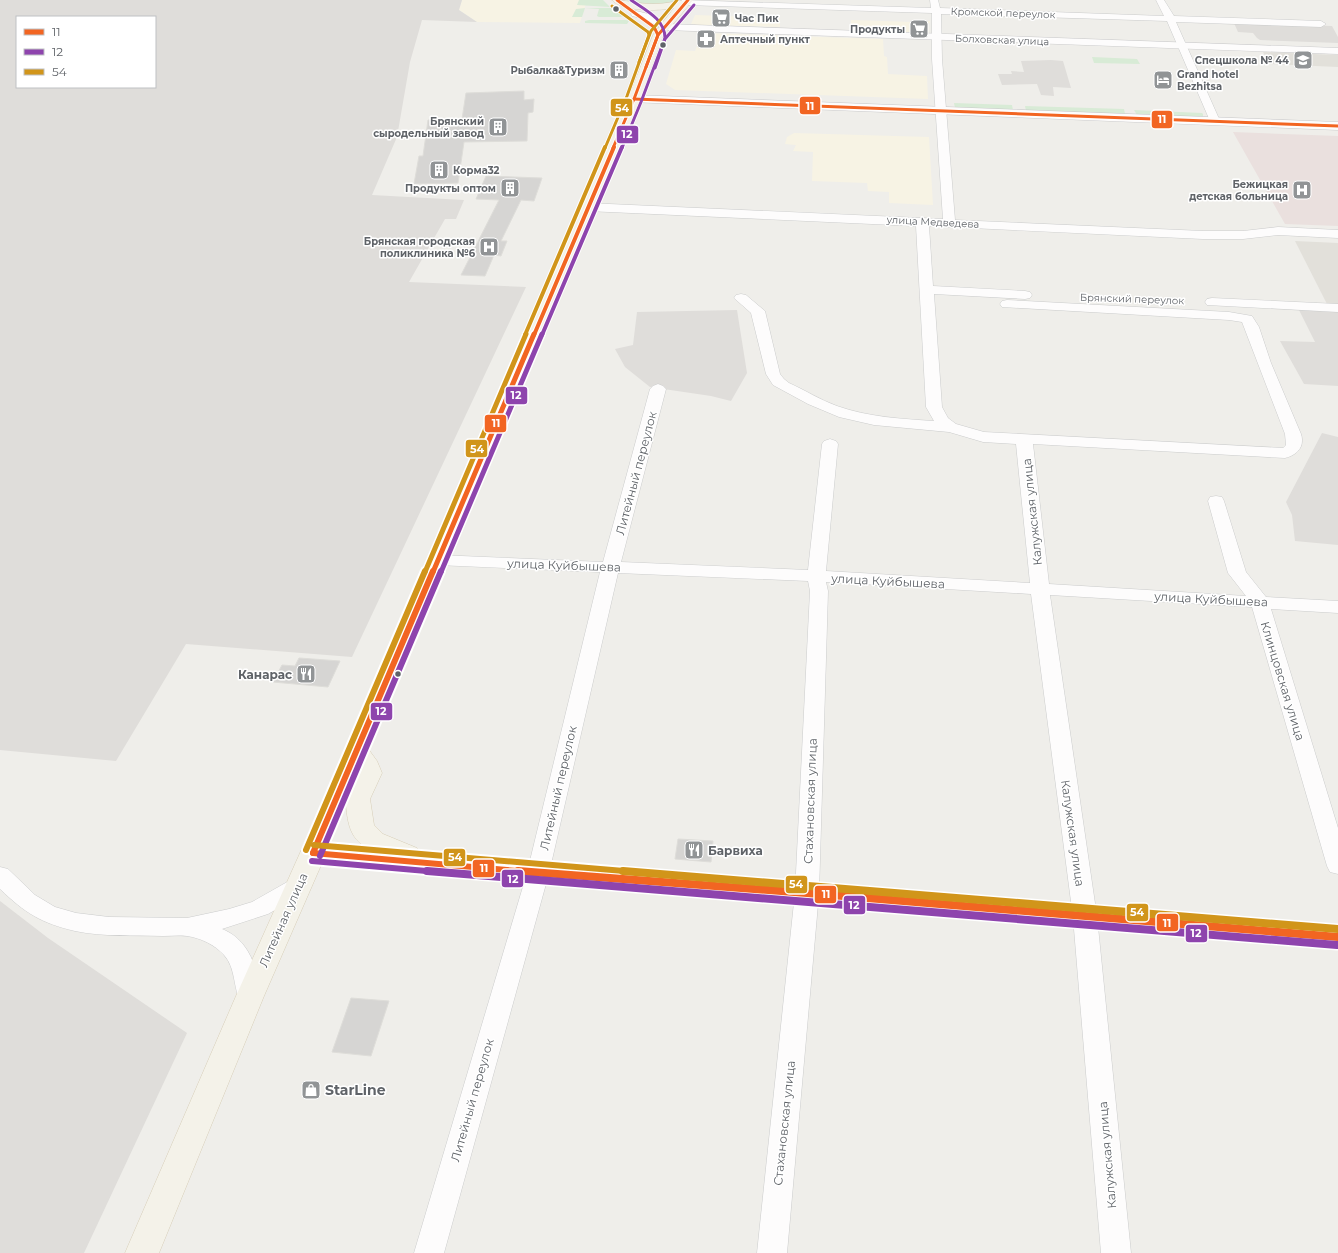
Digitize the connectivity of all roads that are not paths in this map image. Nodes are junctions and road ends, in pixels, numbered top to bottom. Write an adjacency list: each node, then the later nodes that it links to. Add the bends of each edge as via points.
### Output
1 (1160, 0): 5 (street)
2 (619, 1): 3 (main road, via 649,7); 7 (main road)
3 (687, 1): 4 (street, Кромской переулок); 7 (main road, Литейная улица)
4 (935, 5): 5 (street, Кромской переулок); 8 (street)
5 (1170, 18): 6 (street, Кромской переулок); 9 (street)
6 (1321, 24)
7 (662, 31): 8 (street, Болховская улица); 11 (main road, Литейная улица)
8 (937, 38): 9 (street, Болховская улица); 12 (street)
9 (1182, 46): 10 (street, Болховская улица); 13 (street)
10 (1338, 51)
11 (635, 95): 12 (street, via 715,102); 15 (main road, Литейная улица)
12 (940, 111): 13 (street); 16 (street)
13 (1215, 121): 14 (street)
14 (1338, 126)
15 (590, 201): 16 (street, улица Медведева); 17 (street, улица Медведева); 28 (main road, Литейная улица)
16 (948, 217): 17 (street, улица Медведева); 18 (street, улица Медведева, via 1203,235 1278,232)
17 (922, 222): 19 (street)
18 (1338, 234)
19 (927, 290): 22 (street, Брянский переулок); 24 (street, via 934,407 942,421)
20 (740, 298): 24 (street, via 758,311 773,374 778,382 842,413)
21 (1007, 304): 25 (street, via 1246,319 1252,327 1295,442 1294,447 1285,452)
22 (1338, 308)
23 (658, 389): 29 (street, Литейный переулок)
24 (950, 427): 25 (street, via 983,437)
25 (1023, 439): 31 (street, Калужская улица)
26 (830, 444): 30 (street, Стахановская улица)
27 (1216, 501): 32 (street, Клинцовская улица, via 1237,573)
28 (437, 560): 29 (street, улица Куйбышева); 34 (main road, Литейная улица)
29 (611, 566): 30 (street, улица Куйбышева); 38 (street, Литейный переулок)
30 (816, 576): 31 (street, улица Куйбышева); 41 (street, Стахановская улица, via 819,590)
31 (1040, 590): 32 (street, улица Куйбышева); 42 (street, Калужская улица)
32 (1260, 602): 33 (street, улица Куйбышева); 37 (street, Клинцовская улица)
33 (1338, 608)
34 (356, 751): 35 (main road, Литейная улица); 36 (main road, via 365,761 370,773 357,800 362,828 374,841 406,854)
35 (313, 853): 36 (main road); 40 (main road, Литейная улица)
36 (416, 862): 38 (main road)
37 (1338, 866)
38 (538, 873): 41 (main road); 47 (street, Литейный переулок)
39 (0, 875): 43 (street, via 27,902 47,913 76,922 109,926)
40 (297, 887): 43 (street, via 260,908 230,918); 45 (main road, Литейная улица)
41 (806, 893): 42 (main road); 48 (street, Стахановская улица)
42 (1085, 917): 44 (main road); 49 (street, Калужская улица)
43 (187, 927): 45 (street, via 212,934 238,953 245,970)
44 (1338, 938)
45 (250, 996): 46 (main road, Литейная улица)
46 (142, 1253)
47 (428, 1253)
48 (772, 1253)
49 (1116, 1253)

